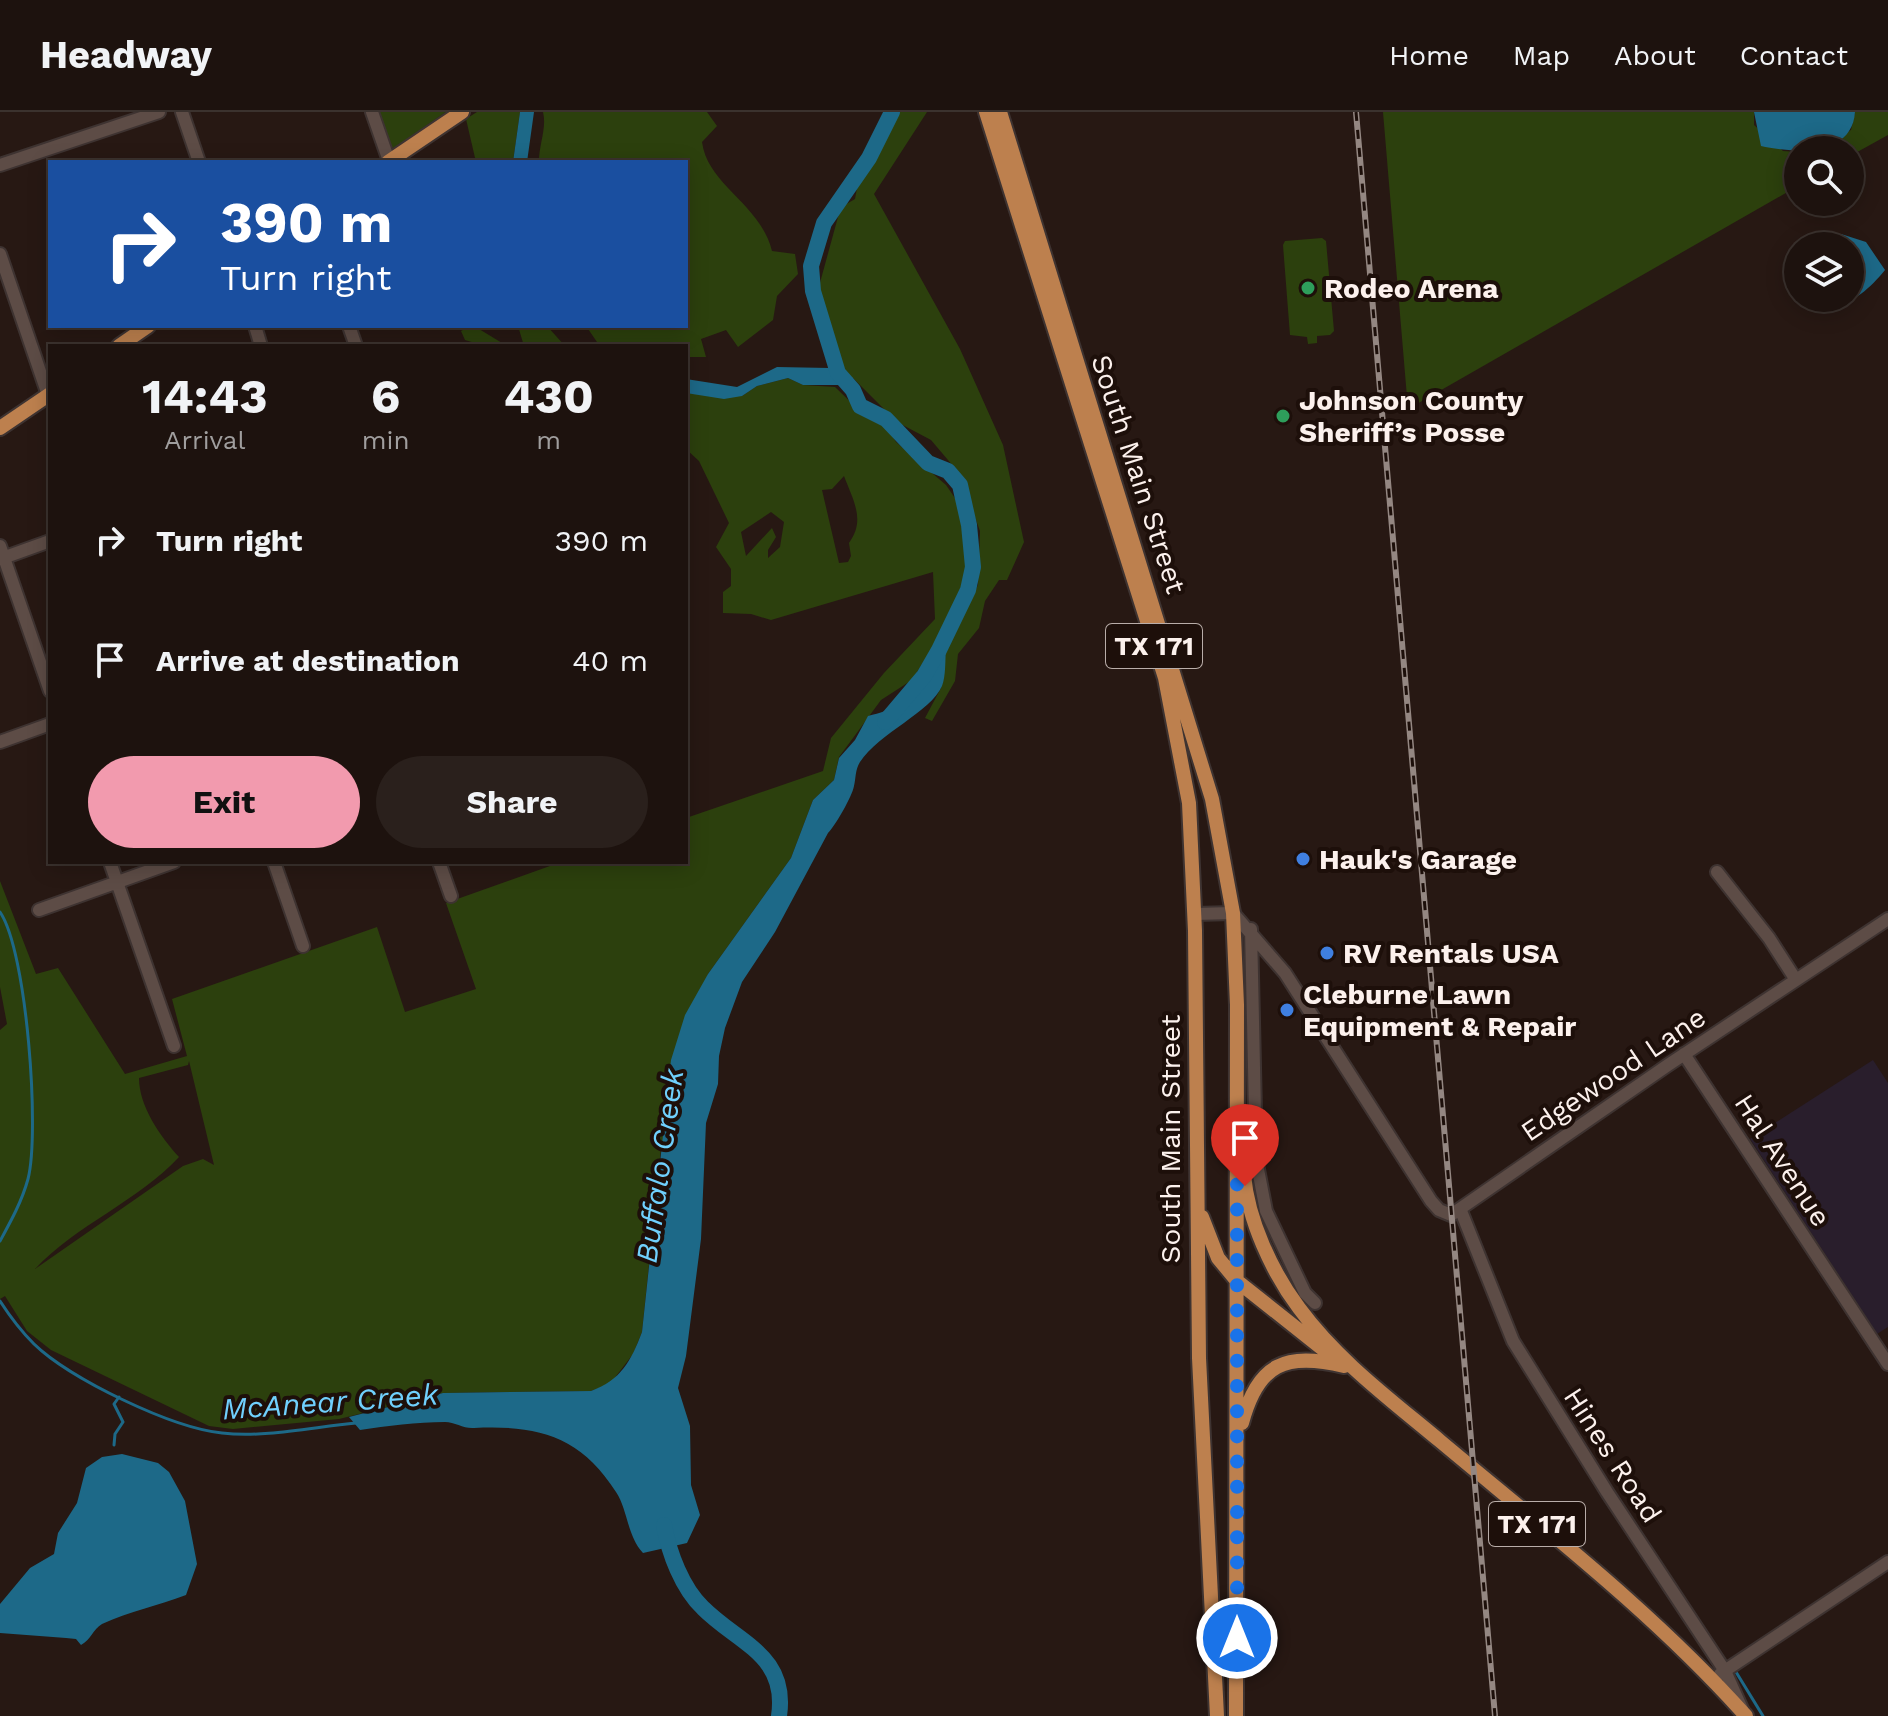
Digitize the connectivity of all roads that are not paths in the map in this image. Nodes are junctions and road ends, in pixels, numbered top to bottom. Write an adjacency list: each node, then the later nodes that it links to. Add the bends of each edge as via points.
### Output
1 (159, 112): 10 (street)
2 (182, 112): 7 (street)
3 (372, 112): 8 (street)
4 (462, 112): 9 (main road)
5 (986, 112): 18 (main road, South Main Street / TX 171)
6 (1000, 112): 18 (main road, South Main Street / TX 171)
7 (198, 160)
8 (389, 160)
9 (390, 160)
10 (0, 165)
11 (0, 254): 12 (street)
12 (3, 274): 15 (street)
13 (145, 328): 14 (main road)
14 (122, 344)
15 (48, 391)
16 (48, 395): 17 (main road)
17 (0, 428)
18 (1126, 537): 32 (main road, South Main Street / TX 171, via 1212,799); 33 (main road, South Main Street / TX 171, via 1179,738 1189,803)
19 (48, 542): 20 (street)
20 (1, 554): 21 (street)
21 (48, 685)
22 (48, 725): 23 (street)
23 (0, 742)
24 (111, 864): 29 (street)
25 (168, 864): 29 (street)
26 (275, 864): 36 (street)
27 (440, 864): 30 (street)
28 (1717, 872): 37 (street)
29 (117, 882): 31 (street); 38 (street)
30 (451, 896)
31 (39, 910)
32 (1233, 913): 33 (street); 35 (street); 40 (main road, South Main Street / TX 171)
33 (1195, 914): 41 (main road, South Main Street / TX 171)
34 (1888, 919): 37 (street, Edgewood Lane)
35 (1251, 929): 42 (street, via 1439,1210 1451,1215); 44 (street, via 1256,1159 1266,1211 1305,1293)
36 (303, 946)
37 (1796, 980): 39 (street, Edgewood Lane)
38 (174, 1046)
39 (1684, 1054): 42 (street, Edgewood Lane); 45 (street, Hal Avenue)
40 (1237, 1139): 43 (main road, South Main Street); 47 (main road, TX 171, via 1259,1234 1297,1306)
41 (1197, 1202): 43 (main road, TX 171, via 1210,1244); 51 (main road, South Main Street, via 1199,1358)
42 (1461, 1211): 50 (street, Hines Road, via 1513,1341)
43 (1237, 1281): 46 (main road, TX 171); 48 (main road, South Main Street)
44 (1315, 1303)
45 (1888, 1364)
46 (1344, 1366): 47 (main road, TX 171); 48 (main road, via 1294,1359 1266,1374 1249,1398)
47 (1401, 1410): 50 (main road, TX 171)
48 (1237, 1442): 52 (main road, South Main Street)
49 (1888, 1562): 50 (street)
50 (1721, 1680): 53 (main road, TX 171)
51 (1217, 1716)
52 (1236, 1716)
53 (1746, 1716)

